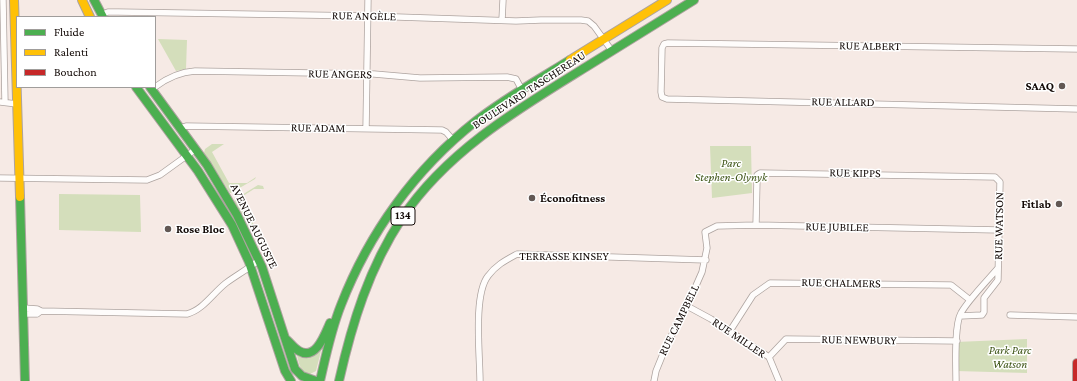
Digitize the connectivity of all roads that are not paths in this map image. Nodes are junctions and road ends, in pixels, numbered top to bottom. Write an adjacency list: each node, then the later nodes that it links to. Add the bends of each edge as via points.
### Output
1 (3, 0): 15 (street)
2 (14, 0): 18 (main road)
3 (82, 0): 9 (main road)
4 (94, 0): 10 (main road)
5 (368, 0): 11 (street)
6 (503, 0): 12 (street)
7 (667, 0): 13 (main road, BOULEVARD TASCHEREAU / 134)
8 (694, 0): 17 (main road, BOULEVARD TASCHEREAU / 134)
9 (90, 16)
10 (102, 16): 11 (street, RUE ANGÈLE, via 108,12 118,12)
11 (368, 16): 12 (street, RUE ANGÈLE); 19 (street)
12 (502, 20): 13 (street, RUE ANGÈLE, via 585,20 593,24)
13 (604, 39): 17 (street, RUE ANGÈLE); 24 (main road, BOULEVARD TASCHEREAU / 134)
14 (664, 44): 16 (street, RUE ALBERT, via 668,42); 27 (street, RUE ALLARD, via 661,94 665,98)
15 (2, 49): 25 (street)
16 (1077, 49)
17 (612, 51): 58 (main road, BOULEVARD TASCHEREAU / 134, via 490,128 452,160 423,190 396,228 371,275 354,319)
18 (16, 69)
19 (367, 74): 20 (street, RUE ANGERS, via 191,72 174,75); 24 (street, RUE ANGERS, via 420,78 509,77 516,80); 29 (street)
20 (156, 86)
21 (17, 88): 26 (main road)
22 (137, 88): 32 (main road, AVENUE AUGUSTE)
23 (153, 88): 28 (main road, AVENUE AUGUSTE)
24 (522, 90): 30 (main road, BOULEVARD TASCHEREAU / 134, via 485,114)
25 (2, 102): 26 (street)
26 (17, 104): 34 (main road)
27 (1077, 108)
28 (180, 128): 29 (street, RUE ADAM, via 186,126); 31 (main road, AVENUE AUGUSTE)
29 (366, 129): 30 (street, RUE ADAM, via 443,130)
30 (453, 140): 42 (main road, BOULEVARD TASCHEREAU / 134, via 422,170 398,200 369,243)
31 (196, 149): 32 (street); 38 (main road, AVENUE AUGUSTE, via 228,199)
32 (187, 155): 34 (street, via 149,180); 40 (main road, AVENUE AUGUSTE, via 230,221)
33 (0, 178): 34 (street)
34 (19, 179): 45 (main road)
35 (1000, 185): 36 (street, RUE KIPPS, via 998,179 990,176 760,173 757,175); 37 (street, RUE WATSON)
36 (756, 225): 37 (street, RUE JUBILEE); 39 (street, RUE JUBILEE, via 717,226 705,232)
37 (999, 230): 41 (street, RUE WATSON)
38 (259, 260): 40 (street); 50 (main road, AVENUE AUGUSTE)
39 (706, 260): 44 (street, RUE CAMPBELL); 59 (street, TERRASSE KINSEY, via 517,254 501,262 487,276 481,291 478,340)
40 (250, 267): 45 (street, via 196,310 187,314 38,309); 55 (main road, AVENUE AUGUSTE)
41 (998, 268): 43 (street, RUE WATSON); 47 (street, RUE WATSON, via 998,280 984,298 982,315)
42 (349, 284): 50 (main road, via 315,350 308,354 302,353); 57 (main road, BOULEVARD TASCHEREAU / 134, via 334,324)
43 (970, 300): 47 (street, RUE WATSON); 49 (street, RUE CHALMERS, via 951,285 770,283 753,295)
44 (687, 306): 49 (street, RUE MILLER); 60 (street, RUE CAMPBELL, via 667,344)
45 (23, 311): 54 (main road)
46 (1010, 315): 48 (street)
47 (960, 316): 51 (street, RUE WATSON)
48 (1077, 317)
49 (730, 330): 52 (street, RUE MILLER)
50 (286, 340): 56 (main road, AVENUE AUGUSTE, via 297,372)
51 (957, 341): 52 (street, RUE NEWBURY, via 786,339); 62 (street, RUE WATSON)
52 (769, 357): 61 (street, RUE MILLER)
53 (1077, 363): 63 (main road)
54 (25, 381)
55 (292, 381)
56 (316, 381)
57 (320, 381)
58 (339, 381)
59 (480, 381)
60 (654, 381)
61 (779, 381)
62 (956, 381)
63 (1077, 381)

